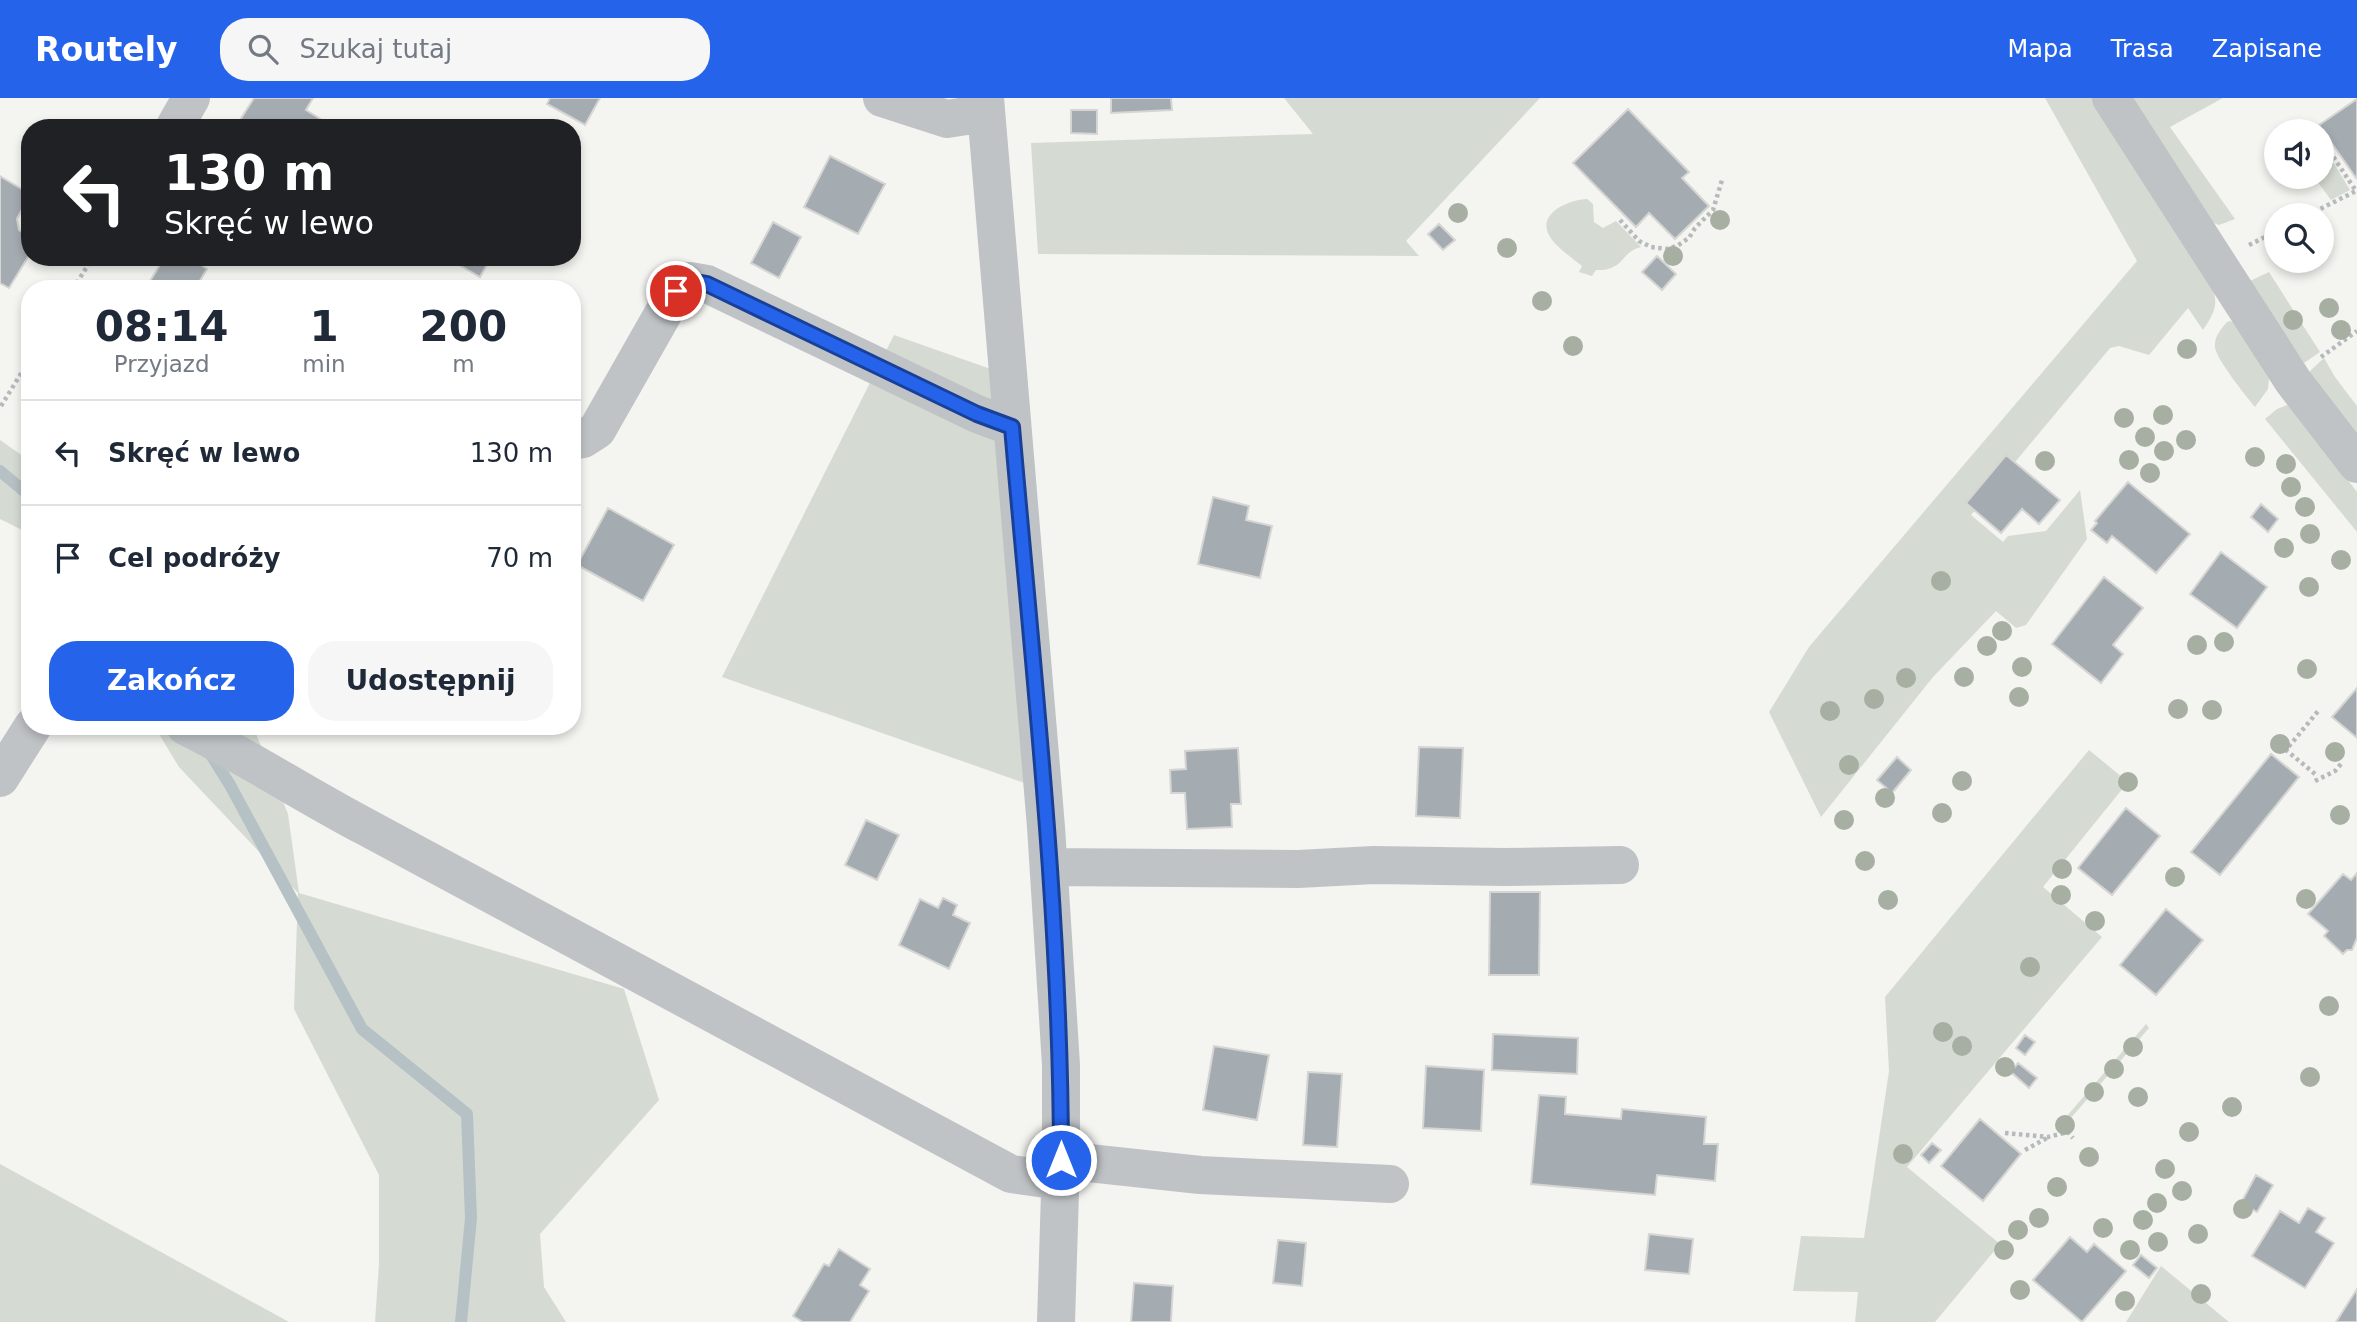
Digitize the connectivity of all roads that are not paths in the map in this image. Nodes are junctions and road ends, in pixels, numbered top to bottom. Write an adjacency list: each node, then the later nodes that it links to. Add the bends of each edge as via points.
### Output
1 (191, 98): 5 (street)
2 (883, 98): 4 (street, via 947,119)
3 (2111, 98): 8 (street, via 2293,381)
4 (985, 105): 6 (street)
5 (179, 119)
6 (1012, 427): 7 (street, via 707,284 690,281 676,291 597,430); 13 (street)
7 (581, 439)
8 (2357, 464)
9 (27, 735): 11 (street)
10 (203, 735): 14 (street, via 329,808 1011,1174)
11 (0, 778)
12 (1620, 864): 13 (street)
13 (1049, 867): 14 (street, via 1061,1065)
14 (1061, 1171): 15 (street); 16 (street)
15 (1390, 1185)
16 (1056, 1322)

